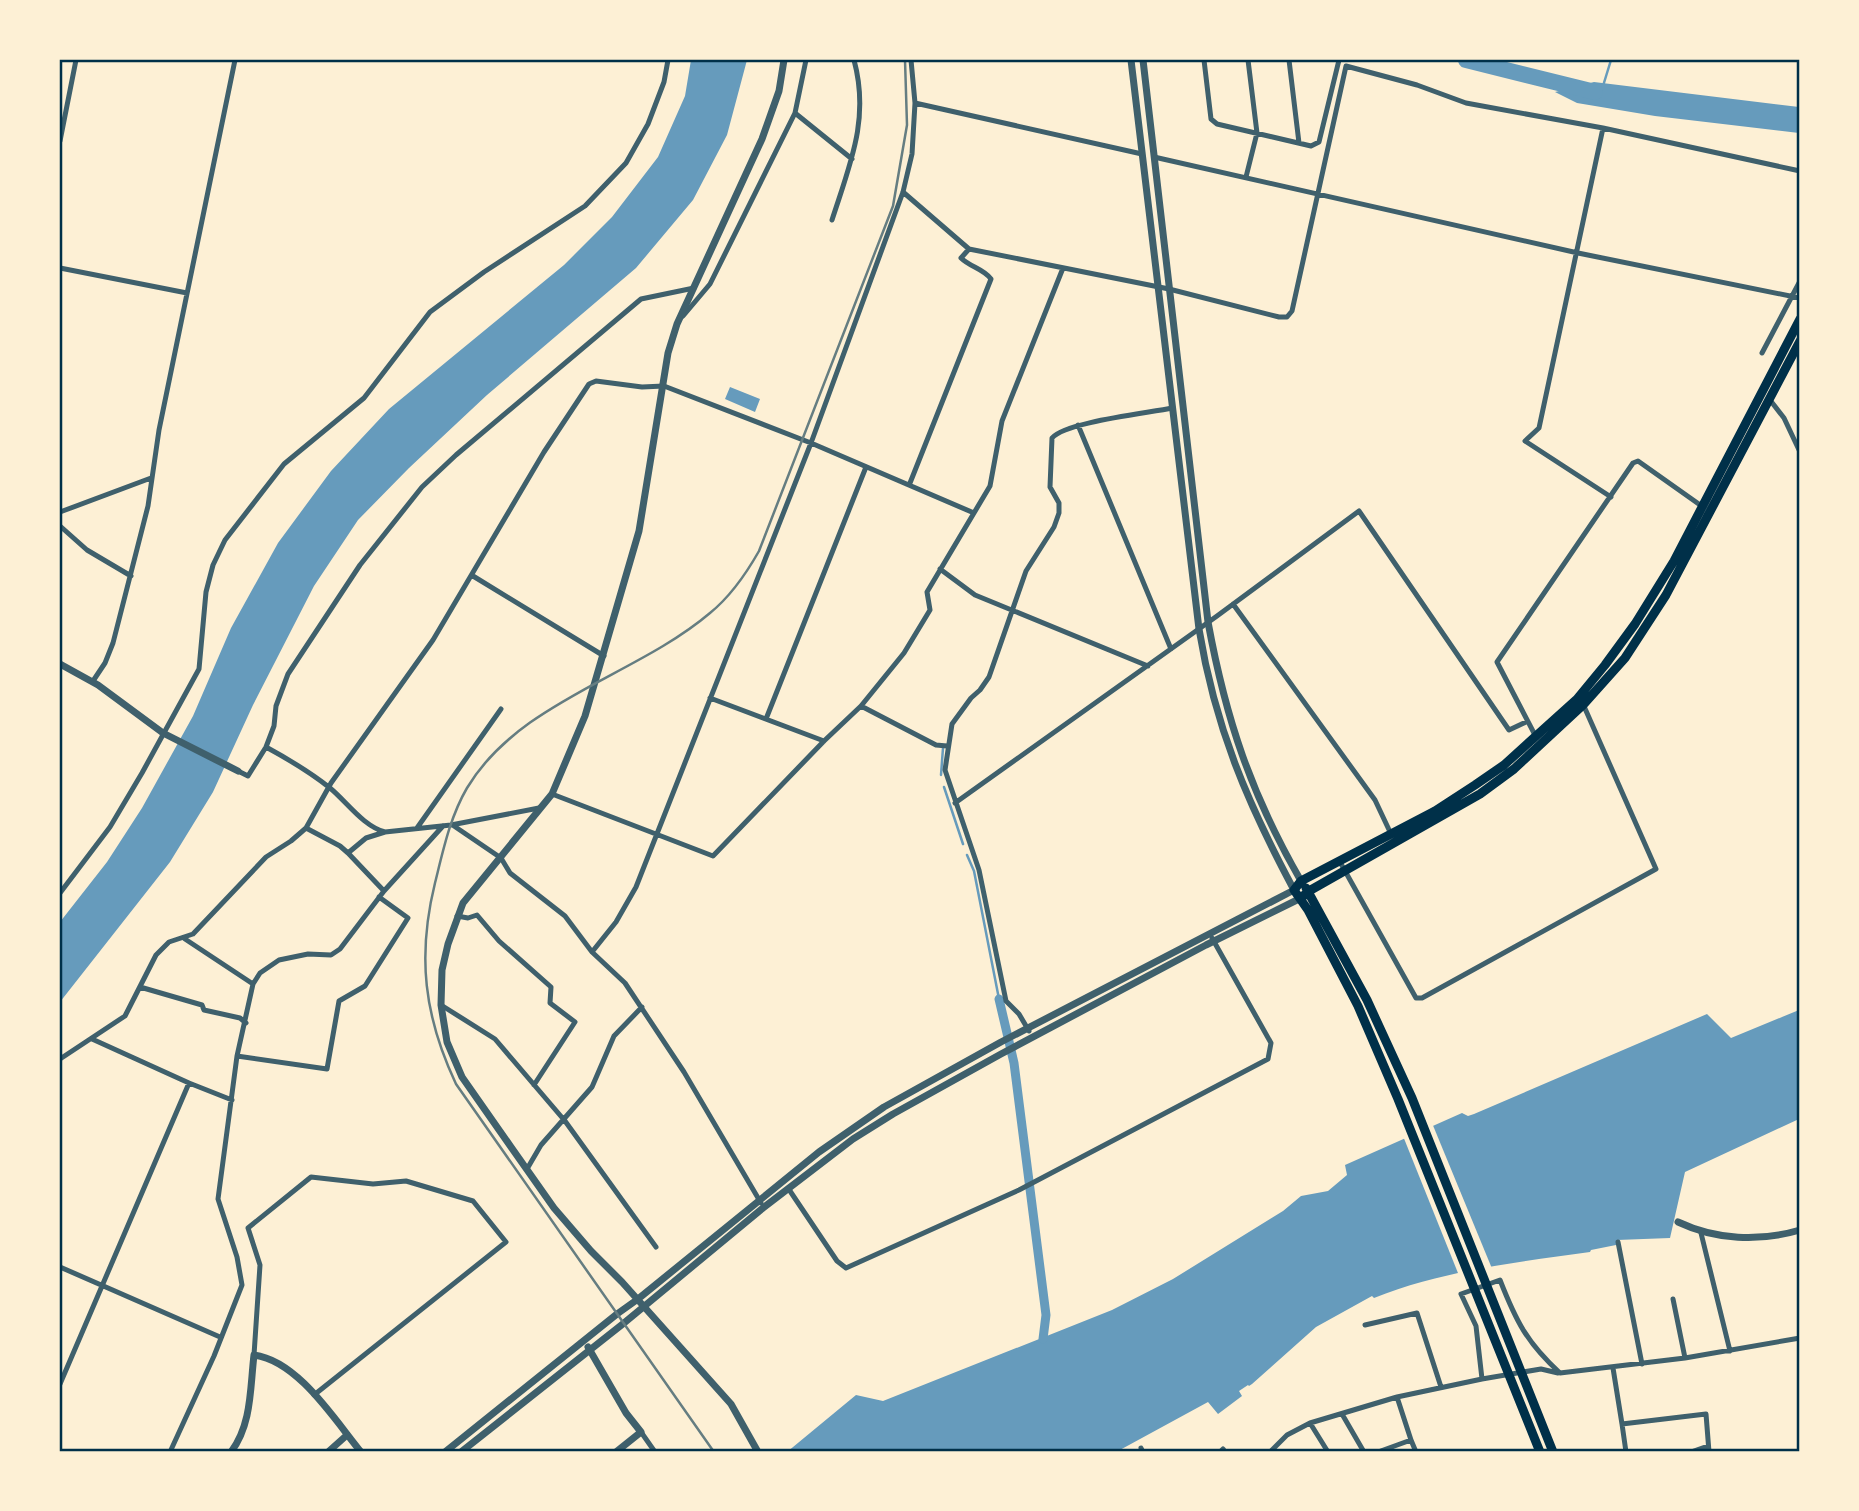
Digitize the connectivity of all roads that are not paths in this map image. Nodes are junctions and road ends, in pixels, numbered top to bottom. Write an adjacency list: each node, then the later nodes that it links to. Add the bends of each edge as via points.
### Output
1 (76, 60): 18 (street)
2 (236, 60): 36 (street)
3 (668, 60): 76 (street, via 648,124 626,163 585,206 430,312 364,398 284,464 225,540 213,565 199,669)
4 (784, 60): 34 (street, via 762,139)
5 (806, 60): 15 (street)
6 (854, 60): 22 (street, via 859,78 859,130)
7 (911, 60): 14 (street)
8 (1131, 60): 20 (street)
9 (1143, 60): 21 (street)
10 (1204, 60): 17 (street, via 1211,119)
11 (1248, 60): 17 (street)
12 (1289, 60): 19 (street)
13 (1339, 60): 19 (street, via 1320,142 1311,146)
14 (915, 103): 20 (street); 25 (street, via 912,154)
15 (795, 113): 22 (street); 40 (street, via 710,284)
16 (1603, 128): 23 (street); 26 (street, via 1466,103 1346,66); 29 (street)
17 (1257, 133): 19 (street); 24 (street)
18 (60, 141)
19 (1299, 143)
20 (1142, 154): 33 (street)
21 (1154, 157): 24 (street); 35 (street)
22 (852, 159): 27 (street)
23 (1800, 171)
24 (1246, 177): 26 (street)
25 (903, 192): 28 (street); 48 (street)
26 (1317, 193): 29 (street); 35 (street, via 1287,317)
27 (832, 220)
28 (969, 249): 31 (street); 52 (street, via 961,258 991,279)
29 (1577, 253): 37 (street); 53 (street, via 1539,428 1525,440)
30 (60, 268): 36 (street)
31 (1063, 268): 33 (street); 56 (street, via 1002,421 993,478)
32 (1800, 281): 37 (street)
33 (1158, 287): 35 (street); 46 (street)
34 (694, 288): 40 (street); 80 (street, via 641,299 422,487 360,565 288,674)
35 (1169, 289): 63 (street)
36 (187, 293): 51 (street)
37 (1792, 295): 38 (street); 42 (street)
38 (1800, 298)
39 (1800, 319): 44 (main road)
40 (677, 324): 43 (street)
41 (1800, 341): 45 (main road)
42 (1762, 353)
43 (664, 386): 48 (street); 60 (street, via 589,384); 66 (street, via 639,531)
44 (1761, 395): 45 (street); 54 (main road)
45 (1770, 401): 49 (street); 54 (main road)
46 (1172, 408): 47 (street); 64 (street)
47 (1078, 425): 62 (street, via 1052,438 1050,487 1059,513); 65 (street)
48 (811, 443): 50 (street); 70 (street)
49 (1800, 452)
50 (866, 467): 52 (street); 74 (street)
51 (151, 478): 55 (street); 59 (street)
52 (909, 483): 56 (street)
53 (1611, 497): 54 (street, via 1638,461); 75 (street, via 1497,662)
54 (1707, 508): 71 (main road, via 1651,619 1625,658)
55 (60, 512)
56 (975, 513): 58 (street)
57 (60, 526): 59 (street, via 87,550)
58 (940, 569): 62 (street, via 975,594); 72 (street, via 927,592 930,610 904,653)
59 (131, 576): 69 (street, via 113,643)
60 (473, 576): 66 (street); 82 (street)
61 (1233, 604): 63 (street); 75 (street, via 1359,511 1509,730); 92 (street, via 1376,800)
62 (1011, 611): 68 (street); 79 (street, via 989,677 952,724)
63 (1208, 622): 64 (street); 97 (street, via 1223,698 1243,759)
64 (1199, 629): 65 (street); 98 (street, via 1206,676 1225,740 1244,792)
65 (1171, 649): 68 (street)
66 (604, 656): 83 (street)
67 (60, 664): 69 (street)
68 (1148, 666): 84 (street)
69 (93, 681): 76 (street)
70 (710, 698): 74 (street); 91 (street)
71 (1580, 701): 78 (main road); 96 (street, via 1656,869 1422,998 1416,998)
72 (861, 706): 77 (street); 79 (street, via 936,745)
73 (501, 709): 89 (street)
74 (766, 719): 77 (street)
75 (1526, 722): 78 (street)
76 (166, 734): 81 (street); 100 (street, via 110,827)
77 (824, 741): 91 (street, via 713,856)
78 (1538, 741): 92 (main road, via 1514,769 1480,794)
79 (947, 746): 84 (street, via 945,770)
80 (266, 747): 81 (street, via 248,776); 82 (street)
81 (239, 771)
82 (330, 788): 88 (street); 90 (street, via 374,829)
83 (552, 794): 85 (street); 91 (street)
84 (955, 803): 113 (street, via 979,870 1006,1001)
85 (541, 808): 87 (street); 94 (street)
86 (443, 825): 87 (street); 89 (street); 99 (street)
87 (451, 825): 94 (street)
88 (306, 828): 93 (street); 105 (street, via 266,857)
89 (417, 828): 90 (street)
90 (385, 832): 93 (street, via 366,838)
91 (657, 835): 107 (street, via 636,887)
92 (1392, 838): 95 (main road); 96 (main road)
93 (348, 853): 99 (street)
94 (501, 858): 103 (street); 107 (street, via 510,873 565,916)
95 (1340, 862): 96 (street); 97 (main road)
96 (1345, 872): 101 (main road)
97 (1301, 881): 98 (main road); 101 (main road)
98 (1294, 890): 101 (main road); 104 (street)
99 (384, 891): 102 (street)
100 (60, 893)
101 (1305, 894): 106 (street); 148 (main road, via 1379,1024); 150 (main road, via 1408,1122)
102 (379, 897): 108 (street, via 340,949 331,955 279,960 260,973); 116 (street, via 408,918 365,986 339,1001 327,1069)
103 (457, 916): 110 (street, via 442,970); 119 (street, via 477,915 551,987 550,1003 575,1022)
104 (1209, 932): 106 (street); 113 (street)
105 (185, 939): 108 (street); 109 (street, via 169,943 156,955)
106 (1214, 941): 114 (street); 123 (street, via 1271,1043 1268,1059 1019,1191 846,1268)
107 (593, 952): 111 (street)
108 (253, 985): 112 (street)
109 (140, 987): 112 (street, via 204,1010 240,1017); 115 (street, via 125,1016)
110 (441, 1005): 119 (street, via 495,1039); 122 (street, via 447,1042 462,1077)
111 (642, 1007): 121 (street, via 614,1036 592,1087); 124 (street)
112 (246, 1023): 116 (street)
113 (1027, 1028): 114 (street); 124 (street, via 884,1107)
114 (1033, 1037): 123 (street, via 893,1114)
115 (92, 1039): 117 (street); 118 (street)
116 (237, 1056): 120 (street)
117 (60, 1059)
118 (189, 1083): 120 (street); 132 (street)
119 (534, 1085): 121 (street)
120 (232, 1101): 137 (street, via 218,1199 242,1285)
121 (563, 1119): 122 (street); 130 (street)
122 (527, 1169): 133 (street, via 554,1208)
123 (788, 1188): 125 (street)
124 (759, 1200): 125 (street); 133 (street)
125 (763, 1208): 135 (street)
126 (1678, 1222): 128 (street)
127 (1800, 1230): 128 (street, via 1762,1239)
128 (1701, 1233): 141 (street)
129 (1618, 1242): 145 (street)
130 (656, 1247)
131 (60, 1268): 132 (street)
132 (102, 1286): 137 (street); 152 (street)
133 (638, 1299): 135 (street); 139 (street)
134 (1673, 1299): 143 (street)
135 (644, 1306): 140 (street); 171 (street, via 731,1404)
136 (1365, 1325): 153 (street, via 1417,1313)
137 (220, 1337): 163 (street)
138 (1800, 1338): 141 (street)
139 (583, 1341): 140 (street); 167 (street)
140 (589, 1349): 159 (street); 168 (street)
141 (1730, 1351): 143 (street)
142 (254, 1355): 154 (street, via 282,1366); 154 (street, via 260,1265 248,1228 311,1177 373,1184 405,1181 473,1201 506,1242); 164 (street, via 247,1417)
143 (1685, 1358): 145 (street)
144 (1544, 1359): 147 (street); 149 (street); 151 (street, via 1518,1325 1500,1280 1461,1294 1476,1326)
145 (1642, 1364): 146 (street)
146 (1613, 1368): 149 (street); 158 (street)
147 (1541, 1369): 148 (street); 149 (street)
148 (1522, 1373): 150 (street); 178 (main road)
149 (1560, 1373)
150 (1510, 1375): 151 (street); 177 (main road)
151 (1482, 1379): 153 (street)
152 (60, 1384)
153 (1440, 1387): 155 (street)
154 (314, 1395): 160 (street)
155 (1397, 1397): 156 (street); 161 (street)
156 (1342, 1414): 157 (street); 174 (street)
157 (1310, 1423): 172 (street, via 1287,1434); 173 (street)
158 (1622, 1424): 162 (street, via 1706,1414); 179 (street)
159 (641, 1432): 169 (street); 170 (street)
160 (347, 1435): 165 (street); 166 (street)
161 (1411, 1440): 175 (street); 176 (street)
162 (1709, 1449): 180 (street)
163 (170, 1451)
164 (231, 1451)
165 (328, 1451)
166 (361, 1451)
167 (445, 1451)
168 (461, 1451)
169 (616, 1451)
170 (655, 1451)
171 (758, 1451)
172 (1270, 1451)
173 (1328, 1451)
174 (1364, 1451)
175 (1378, 1451)
176 (1416, 1451)
177 (1540, 1451)
178 (1553, 1451)
179 (1626, 1451)
180 (1691, 1451)

